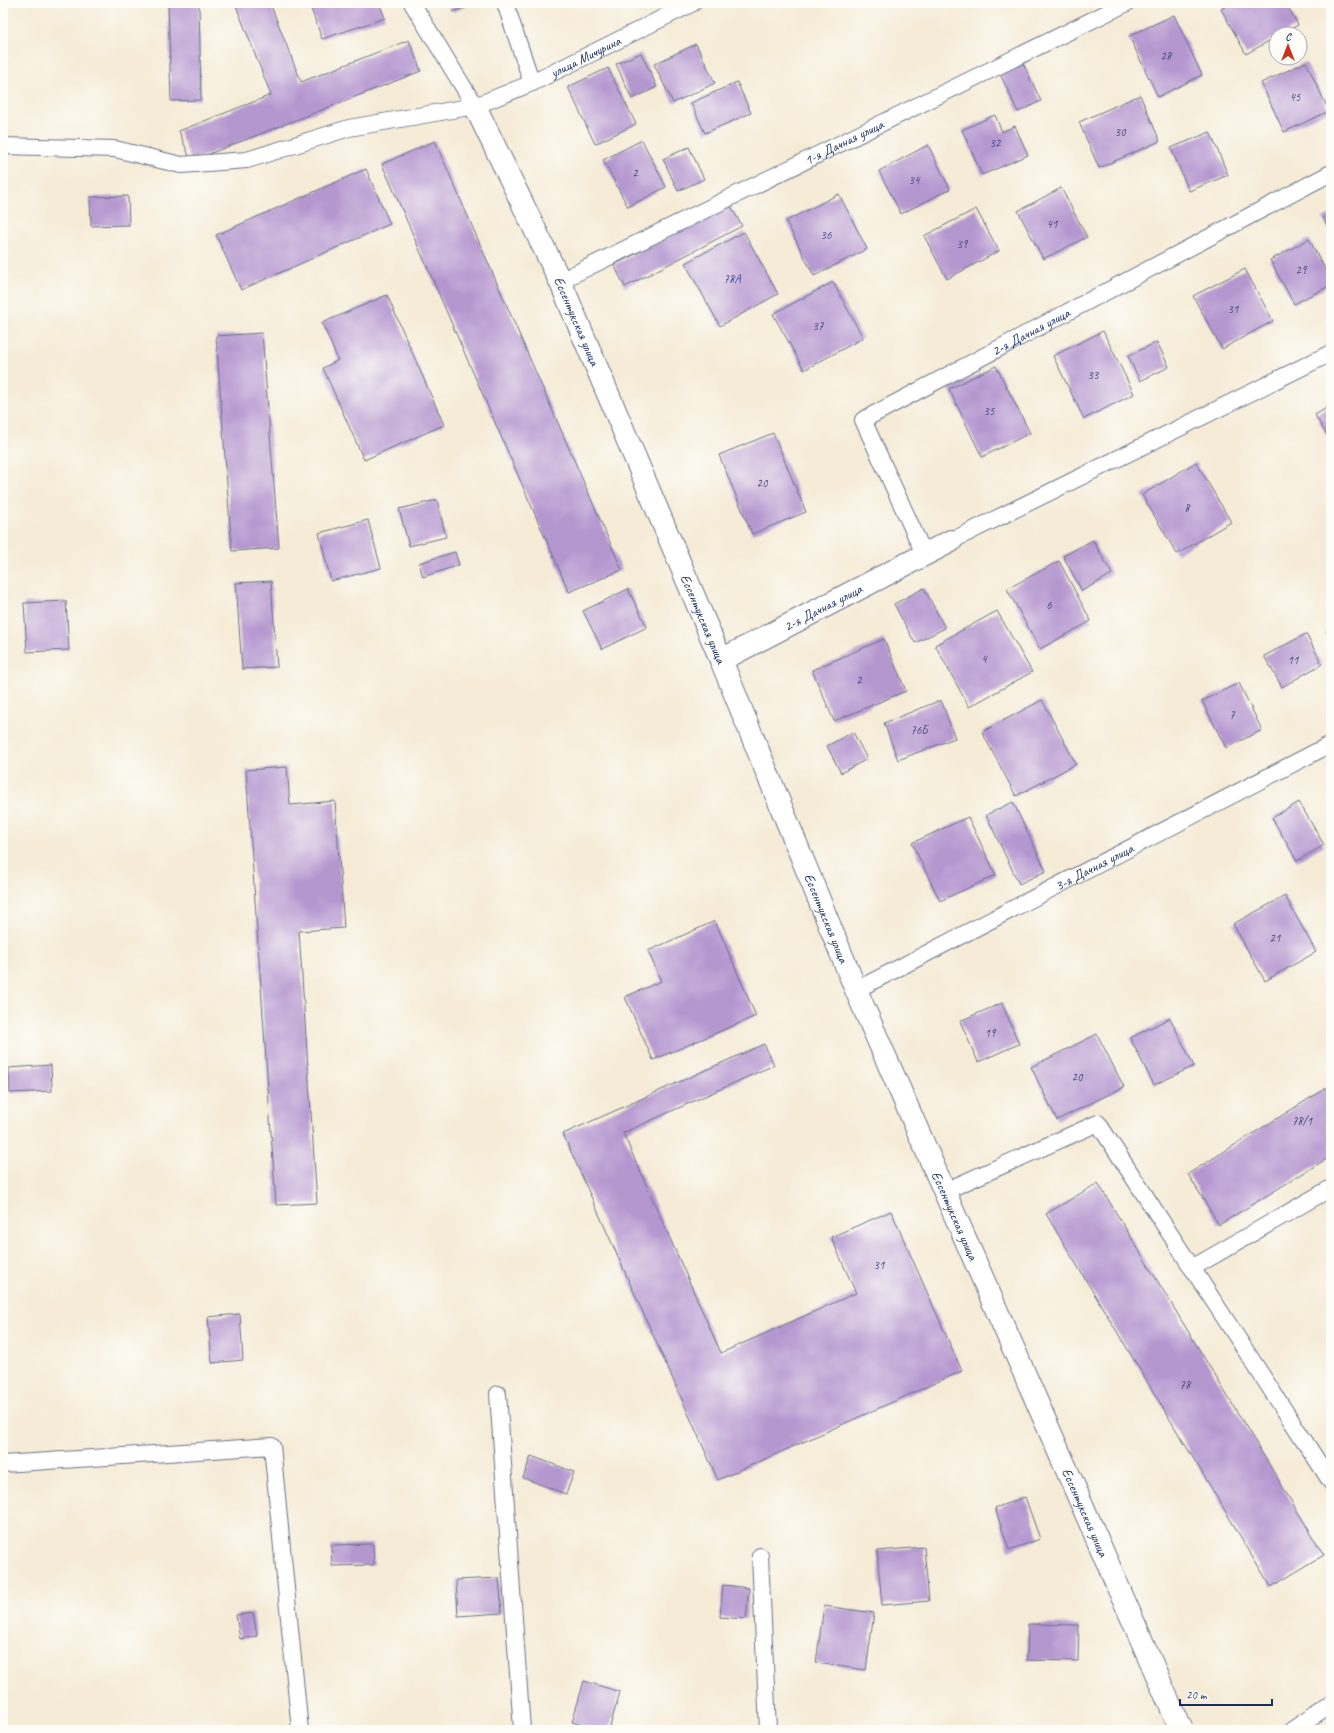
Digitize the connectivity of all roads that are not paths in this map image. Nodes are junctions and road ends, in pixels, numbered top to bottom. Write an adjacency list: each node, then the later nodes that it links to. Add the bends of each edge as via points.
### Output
1 (412, 3): 6 (lane)
2 (505, 3): 5 (lane)
3 (693, 3): 5 (lane, улица Мичурина)
4 (1128, 3): 9 (lane, 1-я Дачная улица)
5 (532, 83): 6 (lane, улица Мичурина)
6 (475, 106): 7 (lane, улица Мичурина, via 349,128 248,160 181,166 115,149); 9 (street, Ессентукская улица)
7 (3, 146)
8 (1331, 173): 12 (lane, 2-я Дачная улица, via 863,420)
9 (560, 281): 13 (street, Ессентукская улица)
10 (1331, 353): 11 (lane, 2-я Дачная улица)
11 (951, 541): 12 (street, 2-я Дачная улица)
12 (925, 556): 13 (street, 2-я Дачная улица)
13 (721, 660): 15 (street, Ессентукская улица)
14 (1331, 744): 15 (lane, 3-я Дачная улица)
15 (856, 990): 17 (street, Ессентукская улица)
16 (1331, 1188): 18 (lane)
17 (945, 1191): 18 (lane, via 1098,1123); 27 (street, Ессентукская улица)
18 (1192, 1268): 21 (lane)
19 (498, 1394): 25 (lane)
20 (3, 1464): 24 (lane, via 272,1446)
21 (1331, 1482)
22 (760, 1556): 26 (lane)
23 (1331, 1704): 28 (lane)
24 (300, 1730)
25 (522, 1730)
26 (768, 1730)
27 (1181, 1730)
28 (1292, 1730)

